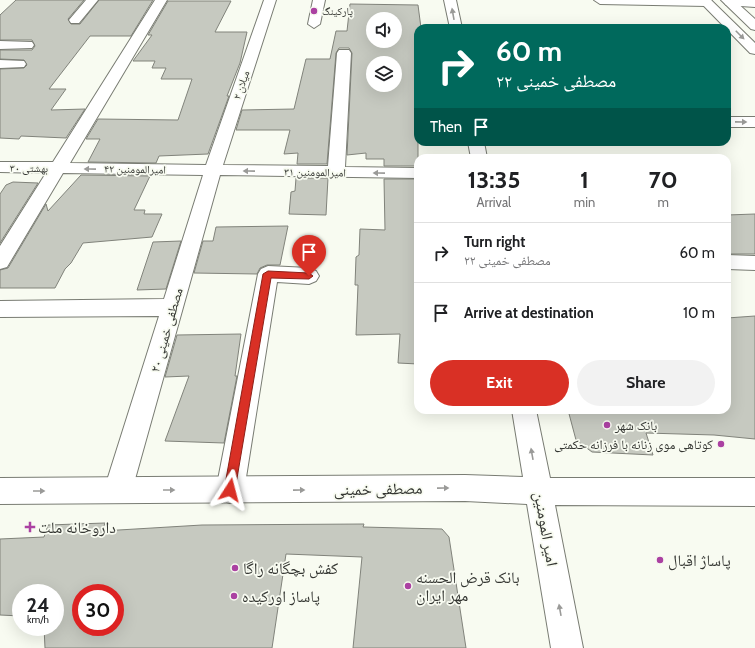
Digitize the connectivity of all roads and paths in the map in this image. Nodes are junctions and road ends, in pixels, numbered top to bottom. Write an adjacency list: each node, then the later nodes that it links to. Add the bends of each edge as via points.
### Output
1 (92, 0): 10 (street)
2 (161, 0): 25 (street)
3 (270, 0): 26 (street, میلان ۲)
4 (319, 0): 11 (street)
5 (450, 0): 12 (street, one-way to 5)
6 (600, 0): 7 (street)
7 (705, 1): 13 (street, one-way to 13)
8 (728, 1): 9 (street); 15 (street)
9 (755, 3)
10 (75, 20)
11 (314, 24)
12 (455, 24)
13 (728, 24)
14 (731, 26): 18 (street, one-way to 18)
15 (755, 26)
16 (0, 45): 17 (street)
17 (27, 45)
18 (755, 50)
19 (344, 53): 27 (street)
20 (0, 64): 21 (street)
21 (19, 64)
22 (731, 122): 23 (street, one-way to 23)
23 (755, 122)
24 (0, 167): 25 (street, بهشتی ۳۰)
25 (57, 168): 26 (street, امیرالمومنین ۴۲, one-way to 25); 29 (street)
26 (213, 170): 27 (street, امیرالمومنین ۳۱, one-way to 26); 33 (street, مصطفی خمینی ۲۰)
27 (336, 172): 28 (street, امیرالمومنین ۳۱, one-way to 27)
28 (414, 173)
29 (0, 262)
30 (731, 262): 31 (street)
31 (755, 263)
32 (309, 276): 37 (street, via 268,274)
33 (173, 307): 34 (street); 36 (street, مصطفی خمینی ۲۰)
34 (0, 309)
35 (525, 414): 39 (street, امیر المومنین, one-way to 35)
36 (118, 490): 37 (street, مصطفی خمینی, one-way to 37); 38 (street, مصطفی خمینی, one-way to 36)
37 (230, 490): 39 (street, مصطفی خمینی, one-way to 39, via 465,488)
38 (0, 491)
39 (539, 491): 40 (street, مصطفی خمینی); 41 (street, امیر المومنین, one-way to 39)
40 (755, 492)
41 (567, 648)

